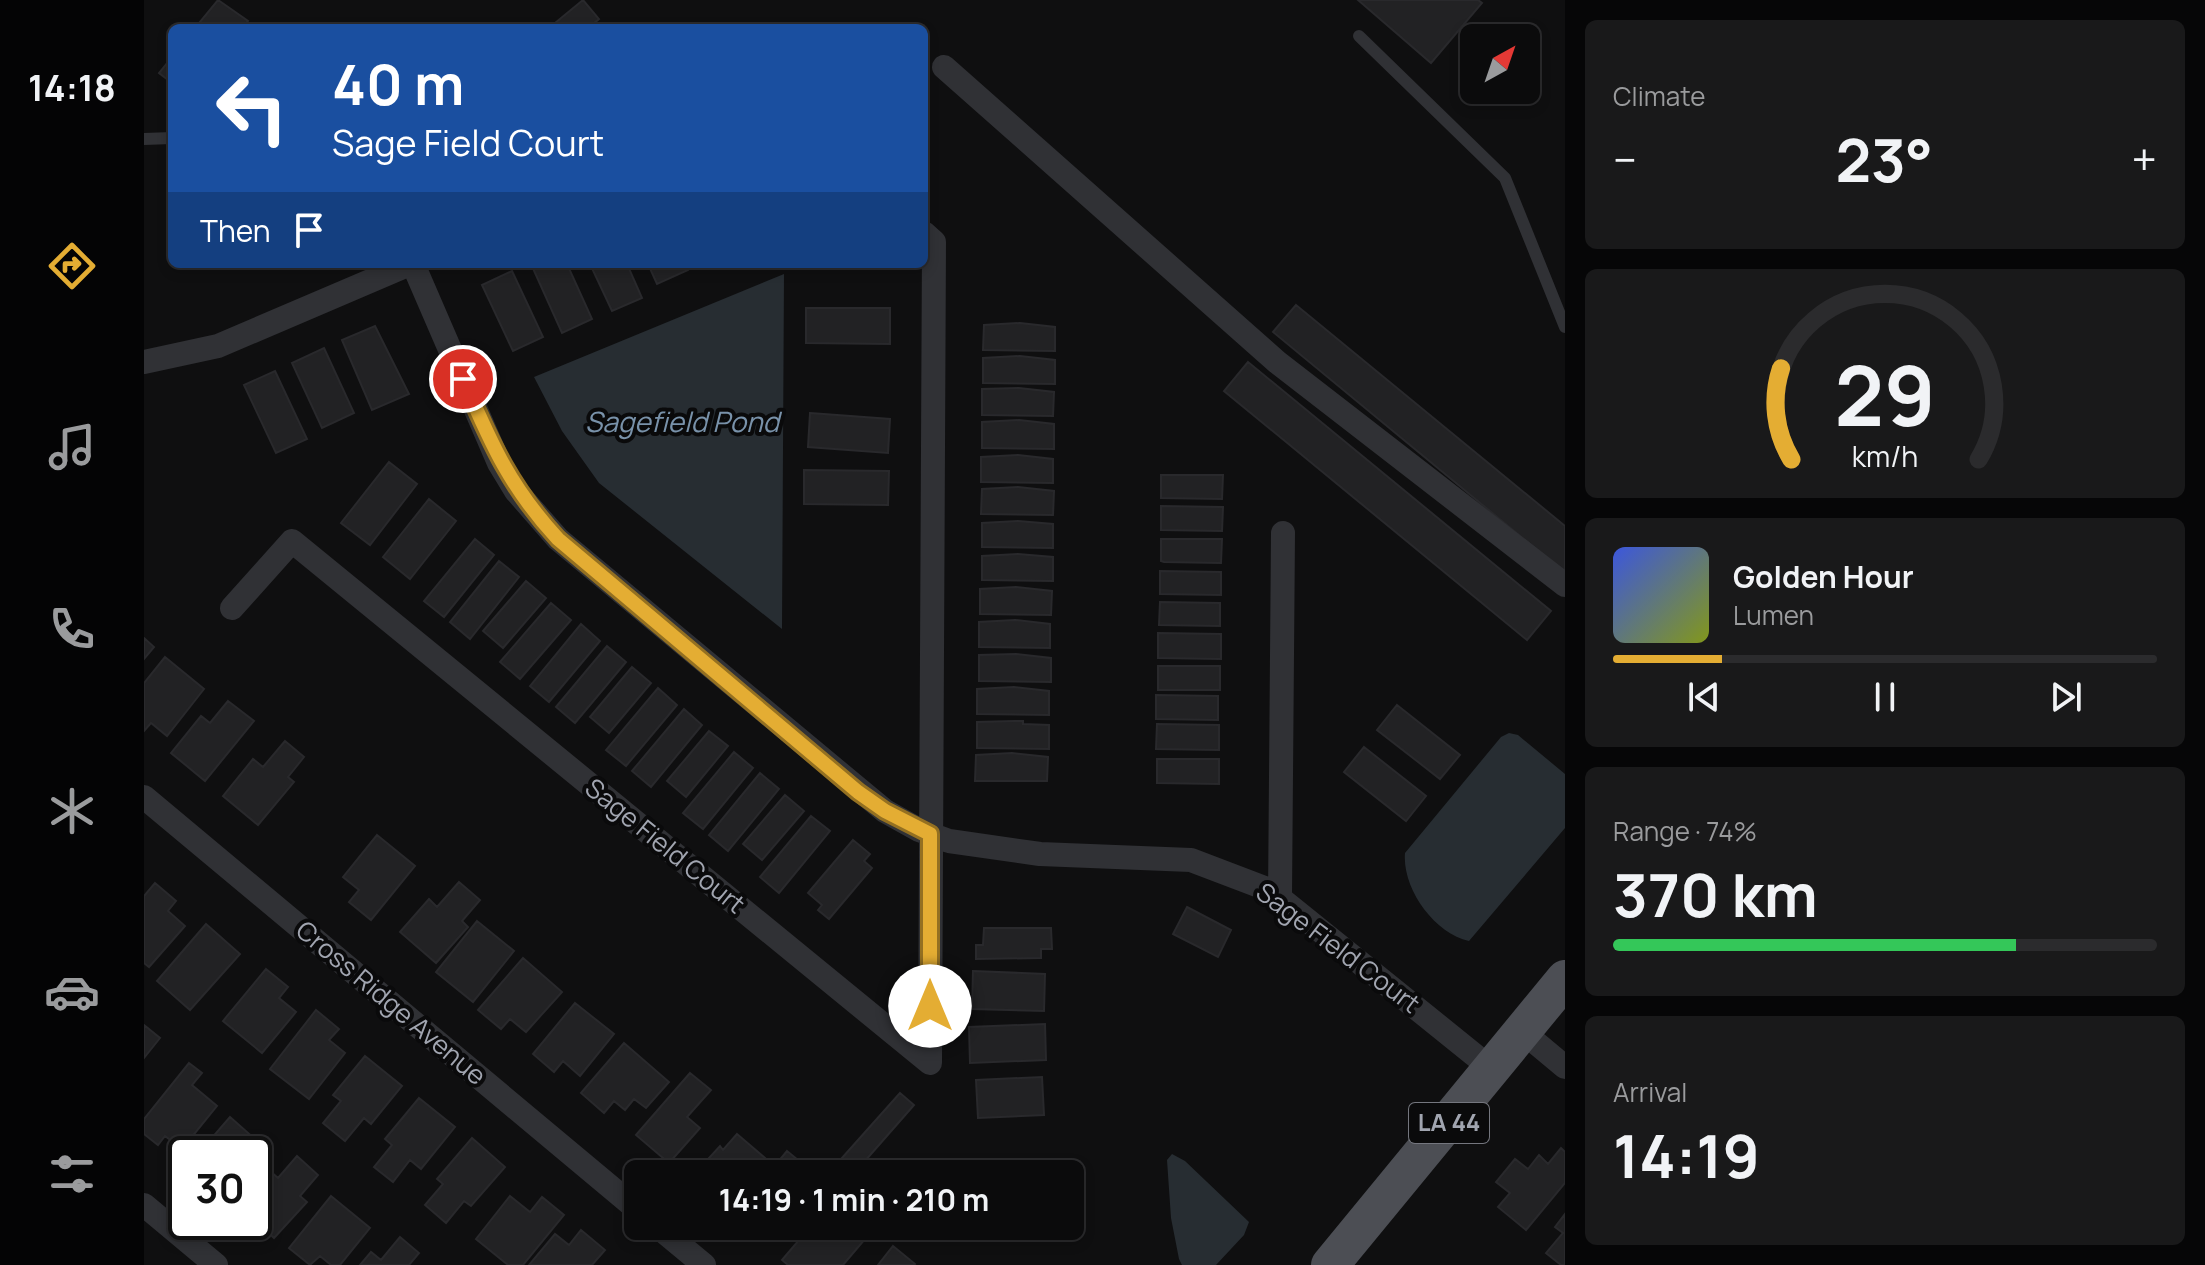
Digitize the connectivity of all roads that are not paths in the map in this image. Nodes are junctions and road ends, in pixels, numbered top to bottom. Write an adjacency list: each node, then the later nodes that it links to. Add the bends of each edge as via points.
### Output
1 (1359, 36): 8 (lane, via 1505,178)
2 (944, 67): 11 (street, via 1277,362)
3 (168, 138): 4 (lane)
4 (144, 139)
5 (928, 237): 14 (street, Sage Field Court, via 934,242)
6 (403, 268): 9 (street, Sage Field Court, via 218,346)
7 (414, 268): 14 (street, Sage Field Court, via 499,463 558,539 858,792)
8 (1565, 327)
9 (144, 362)
10 (1283, 533): 15 (street)
11 (1565, 585)
12 (232, 608): 14 (street, Sage Field Court, via 292,541 930,1063)
13 (144, 797): 20 (street, Cross Ridge Avenue)
14 (930, 834): 15 (street, Sage Field Court, via 1010,852 1191,860)
15 (1280, 897): 19 (street, Sage Field Court)
16 (1565, 979): 17 (main road, LA 44)
17 (1523, 1032): 18 (street); 19 (main road, LA 44)
18 (1565, 1067)
19 (1493, 1070): 25 (main road, LA 44)
20 (624, 1198)
21 (144, 1205): 23 (street)
22 (674, 1240): 24 (street)
23 (216, 1265)
24 (704, 1265)
25 (1330, 1265)

